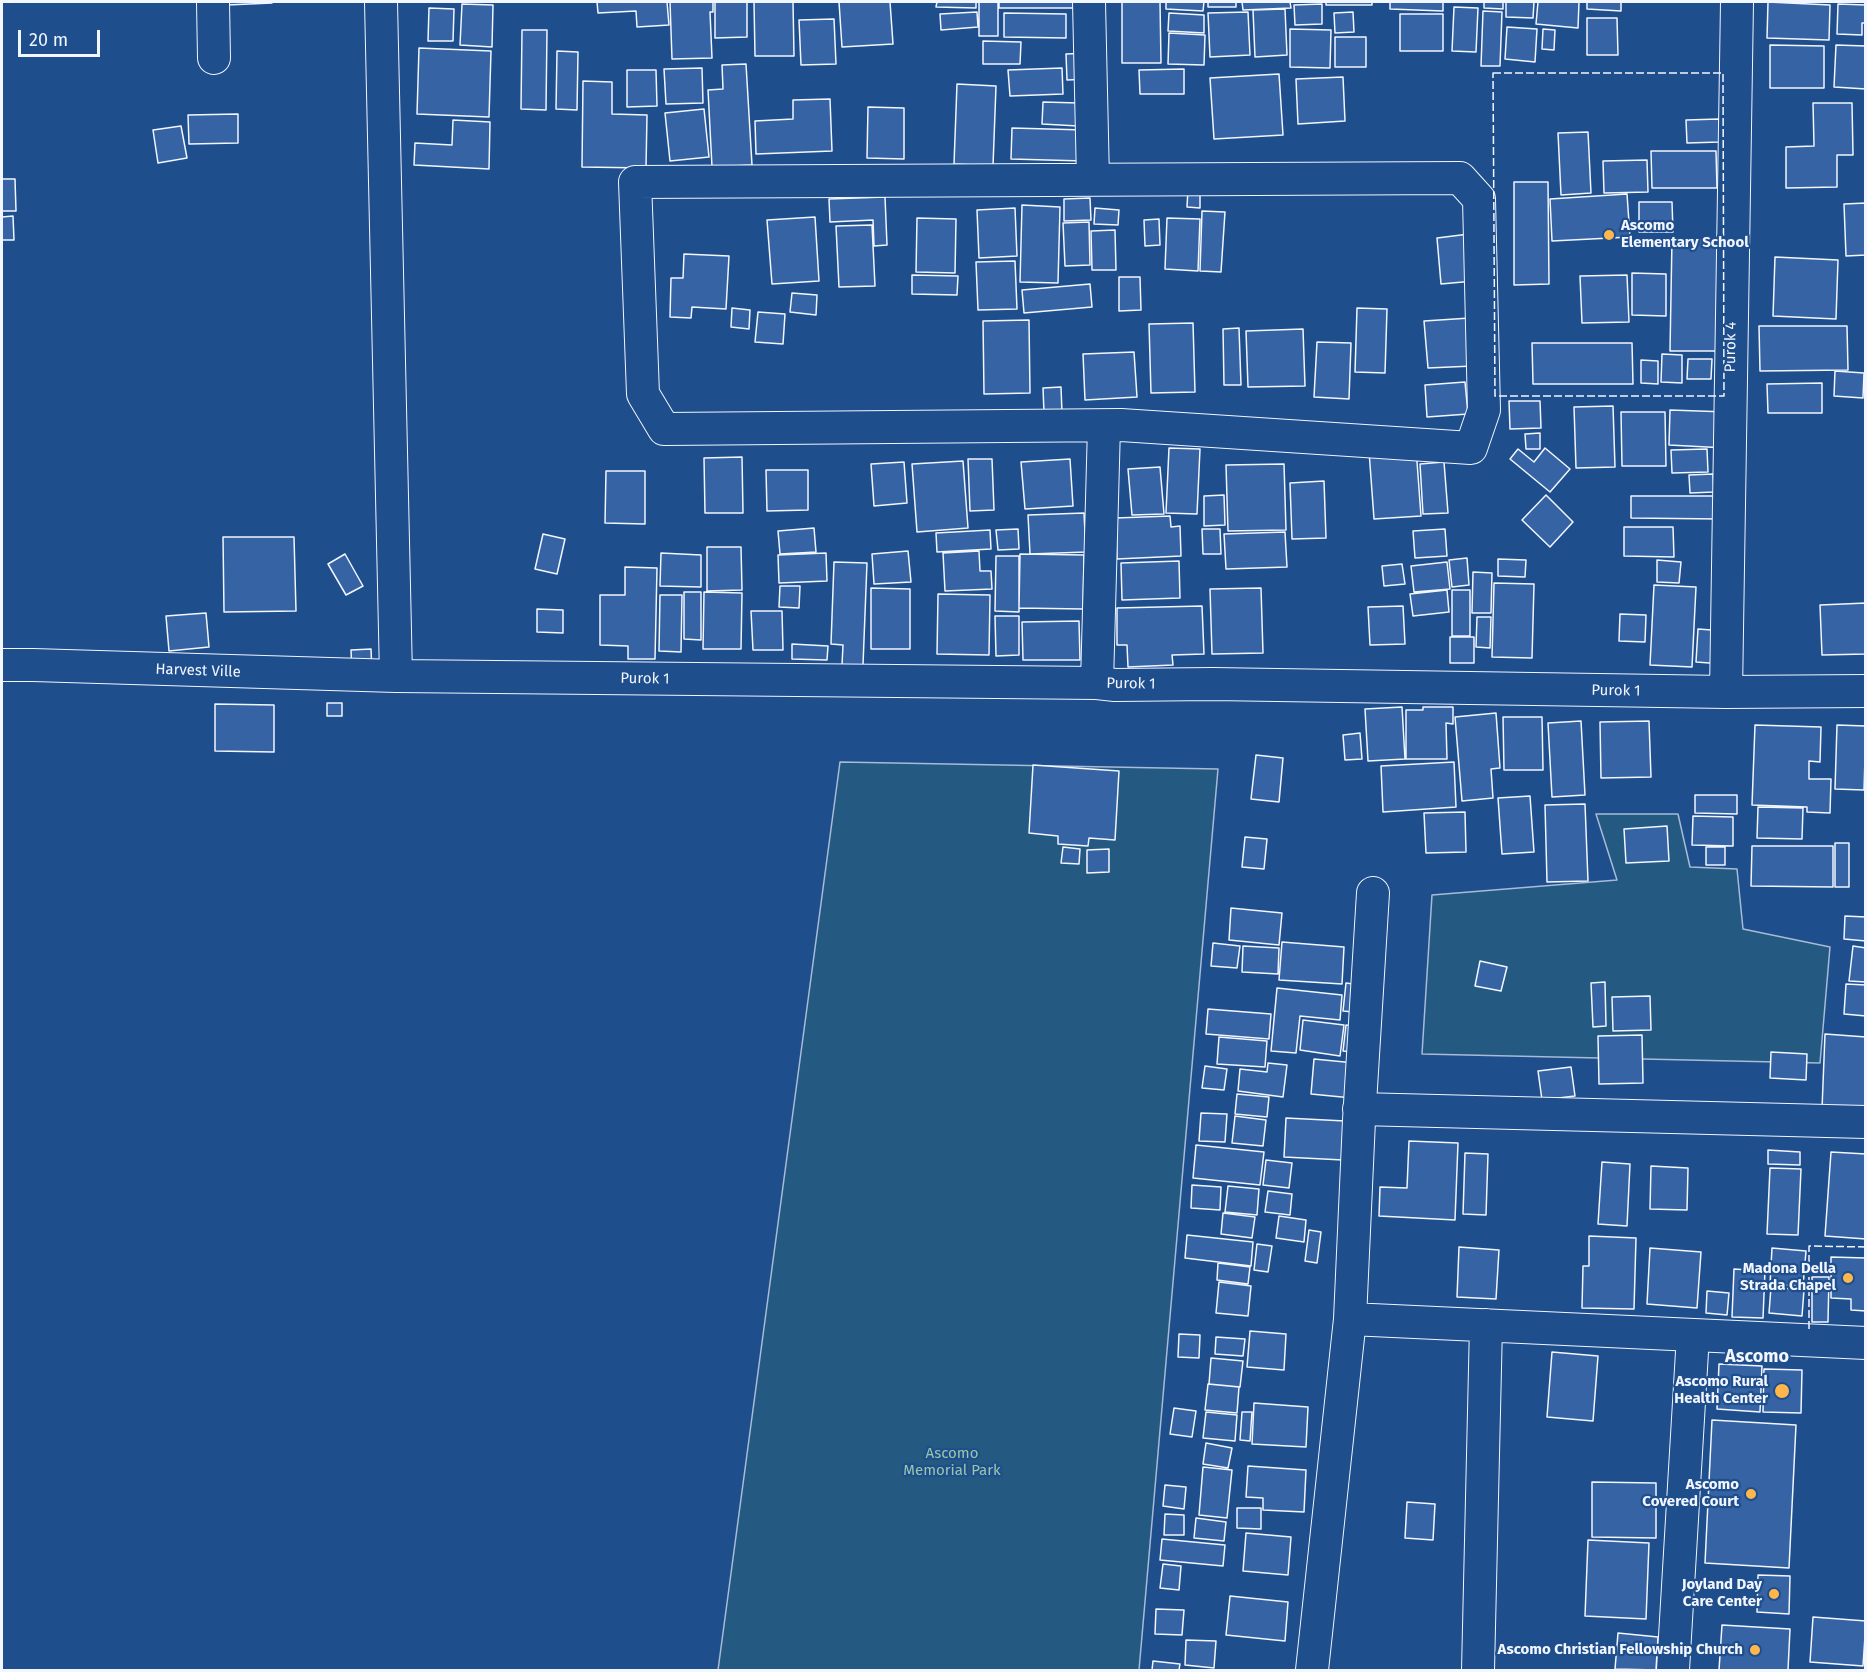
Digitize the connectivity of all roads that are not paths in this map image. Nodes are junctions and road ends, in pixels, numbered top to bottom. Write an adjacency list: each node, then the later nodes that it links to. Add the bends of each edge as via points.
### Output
1 (213, 2): 5 (street)
2 (381, 2): 9 (street)
3 (1089, 2): 6 (street)
4 (1737, 2): 12 (street, Purok 4)
5 (214, 58)
6 (1092, 180): 7 (street, via 1460,178 1479,199 1484,410 1471,448); 7 (street, via 635,182 643,394 664,429)
7 (1104, 426): 10 (street)
8 (2, 665): 9 (street, Harvest Ville)
9 (396, 676): 10 (street, Purok 1)
10 (1097, 683): 12 (street, Purok 1)
11 (1866, 691): 12 (street, Purok 1)
12 (1726, 692)
13 (1373, 893): 14 (street)
14 (1359, 1108): 15 (street); 16 (street)
15 (1866, 1122)
16 (1350, 1319): 17 (street); 20 (street)
17 (1486, 1325): 18 (street); 21 (street)
18 (1693, 1335): 19 (street); 22 (street)
19 (1866, 1343)
20 (1312, 1671)
21 (1478, 1671)
22 (1673, 1671)

